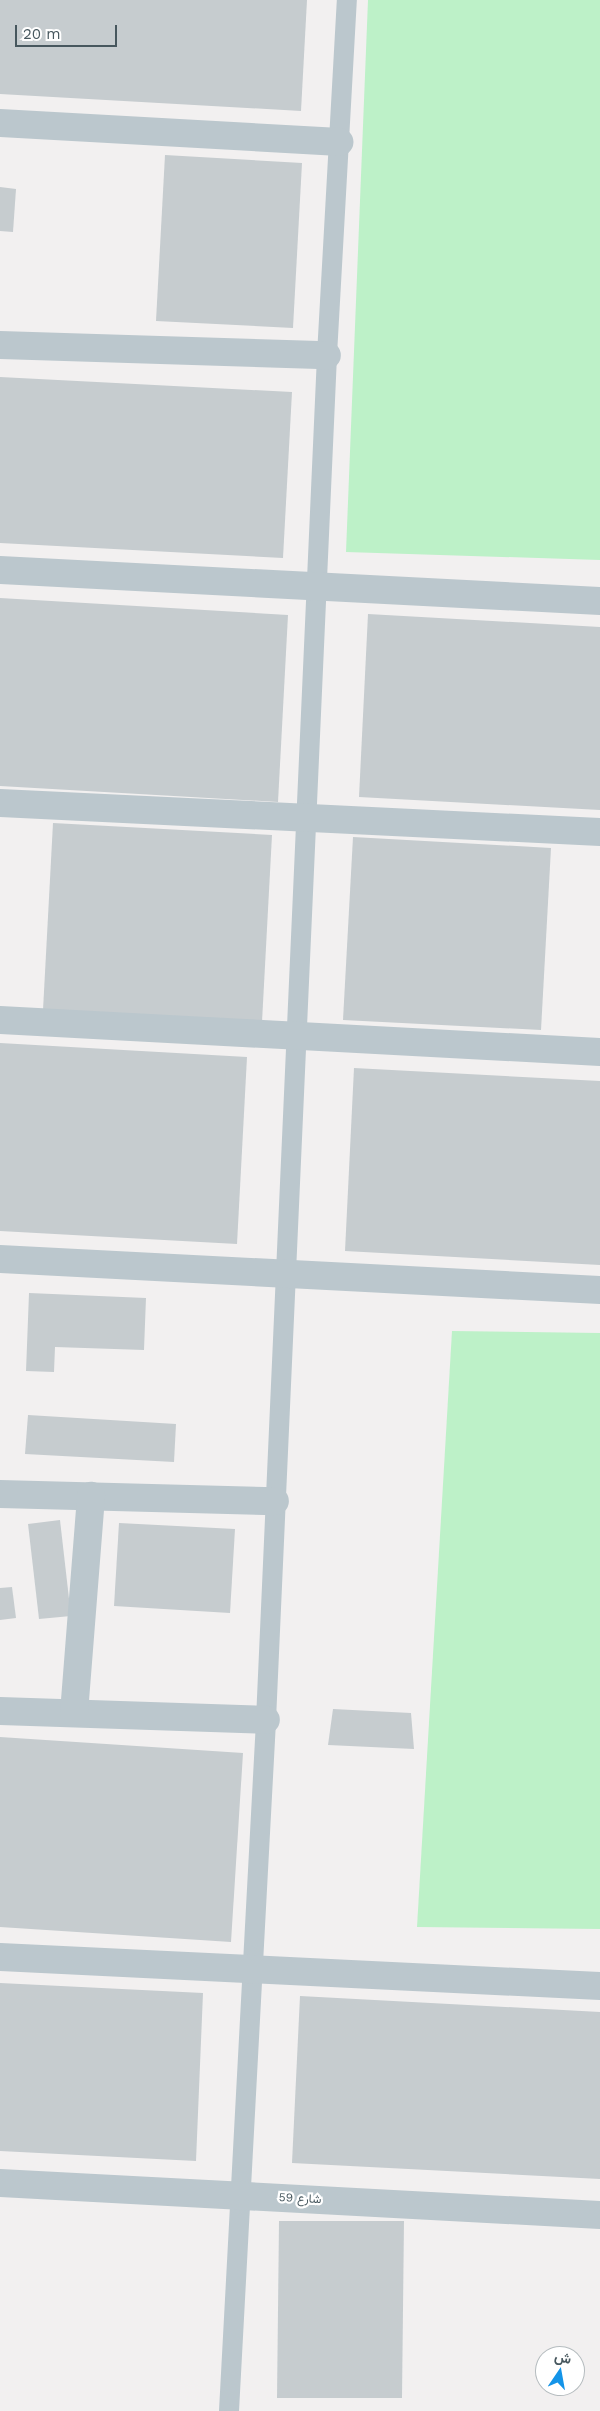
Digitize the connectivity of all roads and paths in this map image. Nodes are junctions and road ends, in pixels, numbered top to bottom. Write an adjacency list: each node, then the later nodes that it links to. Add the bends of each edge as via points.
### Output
1 (347, 0): 3 (lane)
2 (0, 124): 3 (street)
3 (339, 142): 5 (lane)
4 (0, 344): 5 (street)
5 (327, 355): 7 (lane)
6 (0, 570): 7 (street)
7 (318, 584): 8 (street); 11 (lane)
8 (600, 601)
9 (0, 803): 10 (street); 11 (street)
10 (0, 812)
11 (307, 817): 12 (street); 14 (lane)
12 (600, 832)
13 (0, 1020): 14 (street)
14 (297, 1036): 15 (street); 17 (lane)
15 (600, 1052)
16 (0, 1259): 17 (street)
17 (285, 1272): 18 (street); 21 (lane)
18 (600, 1290)
19 (0, 1494): 20 (street)
20 (91, 1496): 21 (street); 23 (street)
21 (275, 1502): 24 (lane)
22 (0, 1711): 23 (street)
23 (74, 1713): 24 (street)
24 (266, 1720): 26 (lane)
25 (0, 1957): 26 (street)
26 (252, 1970): 27 (street); 29 (lane)
27 (600, 1986)
28 (0, 2184): 29 (street, شارع 59)
29 (241, 2196): 30 (street, شارع 59); 31 (lane)
30 (600, 2215)
31 (229, 2411)

